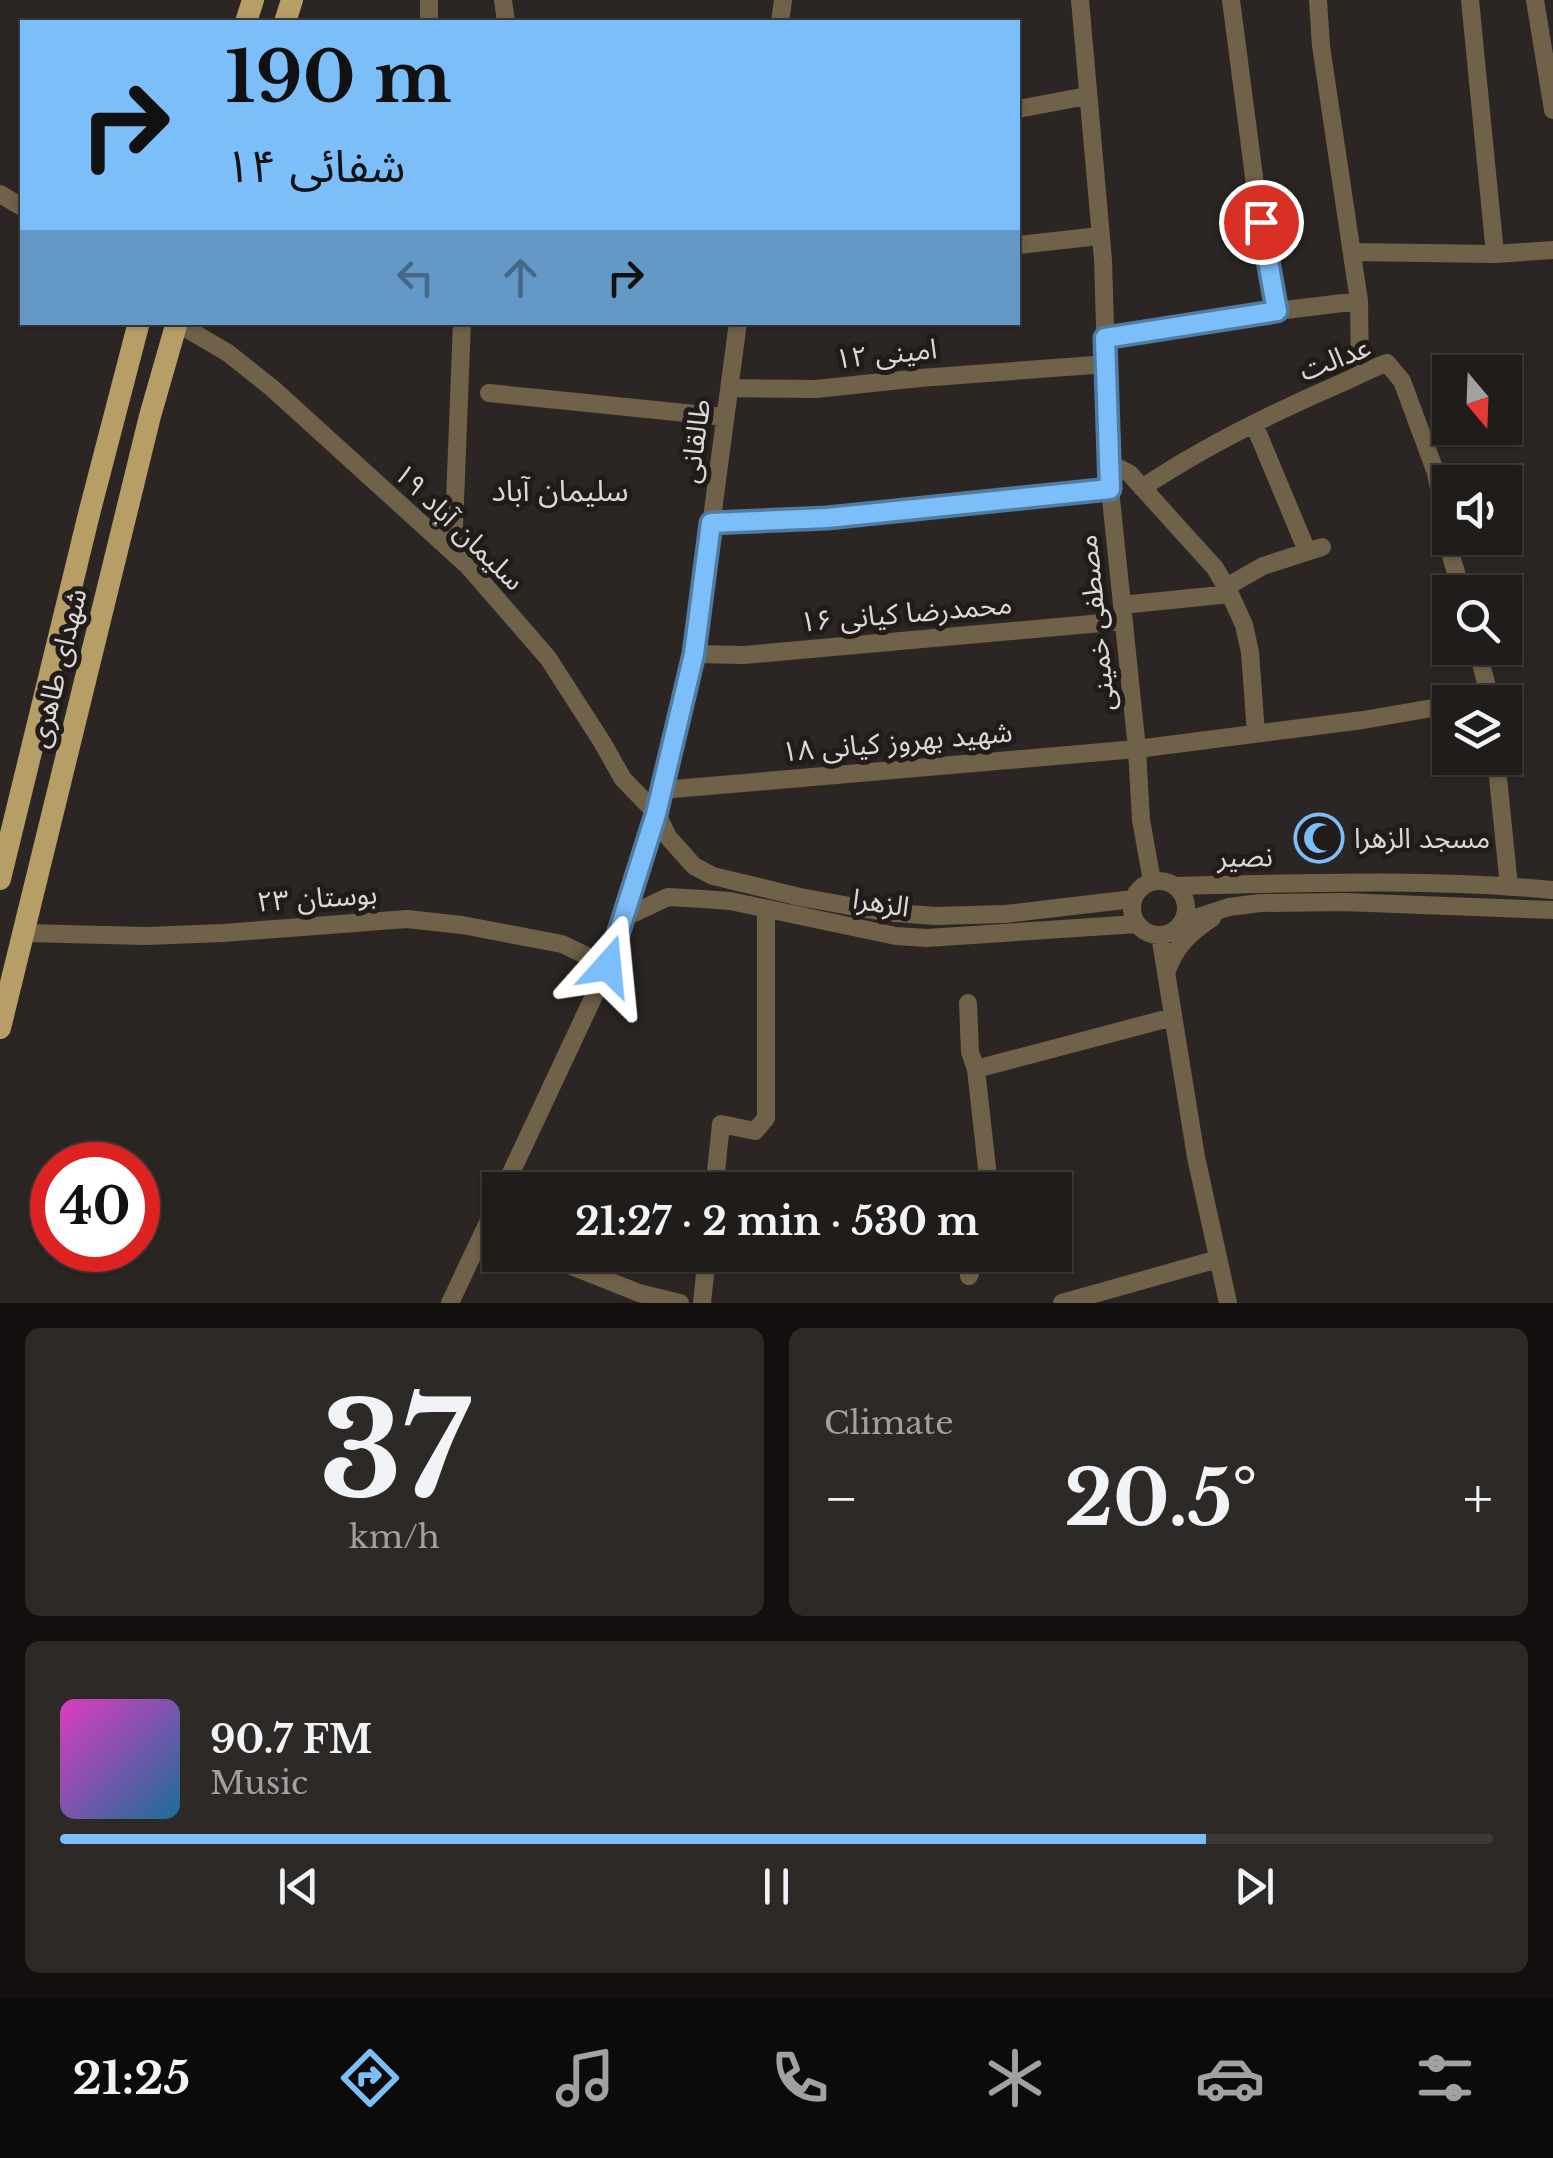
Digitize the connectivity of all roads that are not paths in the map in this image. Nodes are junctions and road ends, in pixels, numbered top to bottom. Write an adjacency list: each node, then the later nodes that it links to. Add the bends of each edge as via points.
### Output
1 (1080, 0): 6 (street, مصطفی خمینی)
2 (1231, 0): 15 (street)
3 (1318, 0): 12 (street)
4 (1470, 0): 13 (street)
5 (1536, 0): 8 (street)
6 (1087, 96): 7 (street); 9 (street, مصطفی خمینی)
7 (1020, 110)
8 (1553, 110)
9 (1100, 236): 10 (street); 21 (street, مصطفی خمینی)
10 (1020, 245)
11 (1553, 250): 13 (street)
12 (1352, 252): 13 (street); 14 (street)
13 (1495, 254)
14 (1359, 301): 15 (street); 23 (street)
15 (1277, 311): 21 (street)
16 (137, 325): 40 (main road, شهدای طاهری)
17 (176, 325): 42 (main road, شهدای طاهری)
18 (180, 325): 32 (street, سلیمان آباد ۱۹, via 272,388)
19 (462, 325): 32 (street)
20 (738, 325): 24 (street, طالقانی)
21 (1105, 338): 22 (street, مصطفی خمینی)
22 (1107, 364): 24 (street, امینی ۱۲, via 816,389); 28 (street, مصطفی خمینی)
23 (1360, 372): 27 (street, عدالت); 33 (street, عدالت, via 1387,363 1402,381 1436,473)
24 (729, 388): 26 (street, طالقانی)
25 (488, 393): 26 (street)
26 (725, 417): 31 (street, طالقانی)
27 (1254, 424): 29 (street, عدالت); 34 (street, via 1314,549 1262,566)
28 (1109, 463): 29 (street); 30 (street, مصطفی خمینی)
29 (1142, 488): 34 (street)
30 (1110, 489): 31 (street); 35 (street, مصطفی خمینی)
31 (711, 523): 36 (street, طالقانی)
32 (453, 552): 44 (street, سلیمان آباد ۱۹, via 548,658 623,779)
33 (1456, 575)
34 (1228, 590): 35 (street, محمدرضا کیانی ۱۶); 38 (street, via 1250,652)
35 (1123, 613): 36 (street, محمدرضا کیانی ۱۶, via 744,655); 39 (street, مصطفی خمینی)
36 (694, 654): 43 (street, طالقانی)
37 (1432, 707): 38 (street, شهید بهروز کیانی ۱۸)
38 (1256, 733): 39 (street, شهید بهروز کیانی ۱۸)
39 (1137, 749): 43 (street, شهید بهروز کیانی ۱۸); 47 (street, مصطفی خمینی)
40 (26, 773): 42 (main road); 46 (main road, شهدای طاهری)
41 (1498, 775): 50 (street)
42 (62, 780): 62 (main road, شهدای طاهری)
43 (662, 790): 44 (street, طالقانی)
44 (656, 814): 45 (street, الزهرا, via 694,866); 58 (street, طالقانی)
45 (713, 876): 52 (street, via 700,883); 54 (street, الزهرا, via 883,912 935,916)
46 (0, 879)
47 (1152, 881): 49 (street); 53 (street)
48 (1230, 885): 49 (street, نصیر); 50 (street, نصیر); 55 (street, via 1224,896)
49 (1177, 886): 59 (street, via 1187,910)
50 (1509, 886): 51 (street, نصیر)
51 (1546, 889): 57 (street)
52 (703, 899): 56 (street, الزهرا); 58 (street, الزهرا, via 668,897)
53 (1133, 899): 54 (street, الزهرا); 60 (street)
54 (1098, 904): 61 (street, via 1104,918)
55 (1229, 906): 57 (street, via 1343,902); 59 (street); 65 (street, via 1184,938)
56 (766, 909): 61 (street, الزهرا, via 927,938); 71 (street, via 766,1118 755,1131 721,1124)
57 (1544, 909)
58 (623, 918): 64 (street, طالقانی)
59 (1182, 922): 63 (street)
60 (1137, 924): 61 (street, الزهرا); 63 (street)
61 (1094, 927)
62 (24, 932): 64 (street, بوستان ۲۳, via 146,936 406,919 562,944); 68 (main road, شهدای طاهری)
63 (1160, 935): 65 (street)
64 (608, 966): 70 (street, طالقانی)
65 (1166, 974): 67 (street)
66 (968, 1004): 69 (street)
67 (1174, 1018): 69 (street); 74 (street)
68 (0, 1028)
69 (976, 1069): 72 (street)
70 (512, 1172)
71 (716, 1172)
72 (987, 1172)
73 (482, 1250): 79 (street, طالقانی)
74 (1218, 1258): 82 (street); 83 (street)
75 (587, 1272): 80 (street)
76 (705, 1272): 81 (street)
77 (971, 1272): 78 (street)
78 (969, 1276)
79 (450, 1303)
80 (680, 1303)
81 (702, 1303)
82 (1062, 1303)
83 (1228, 1303)

